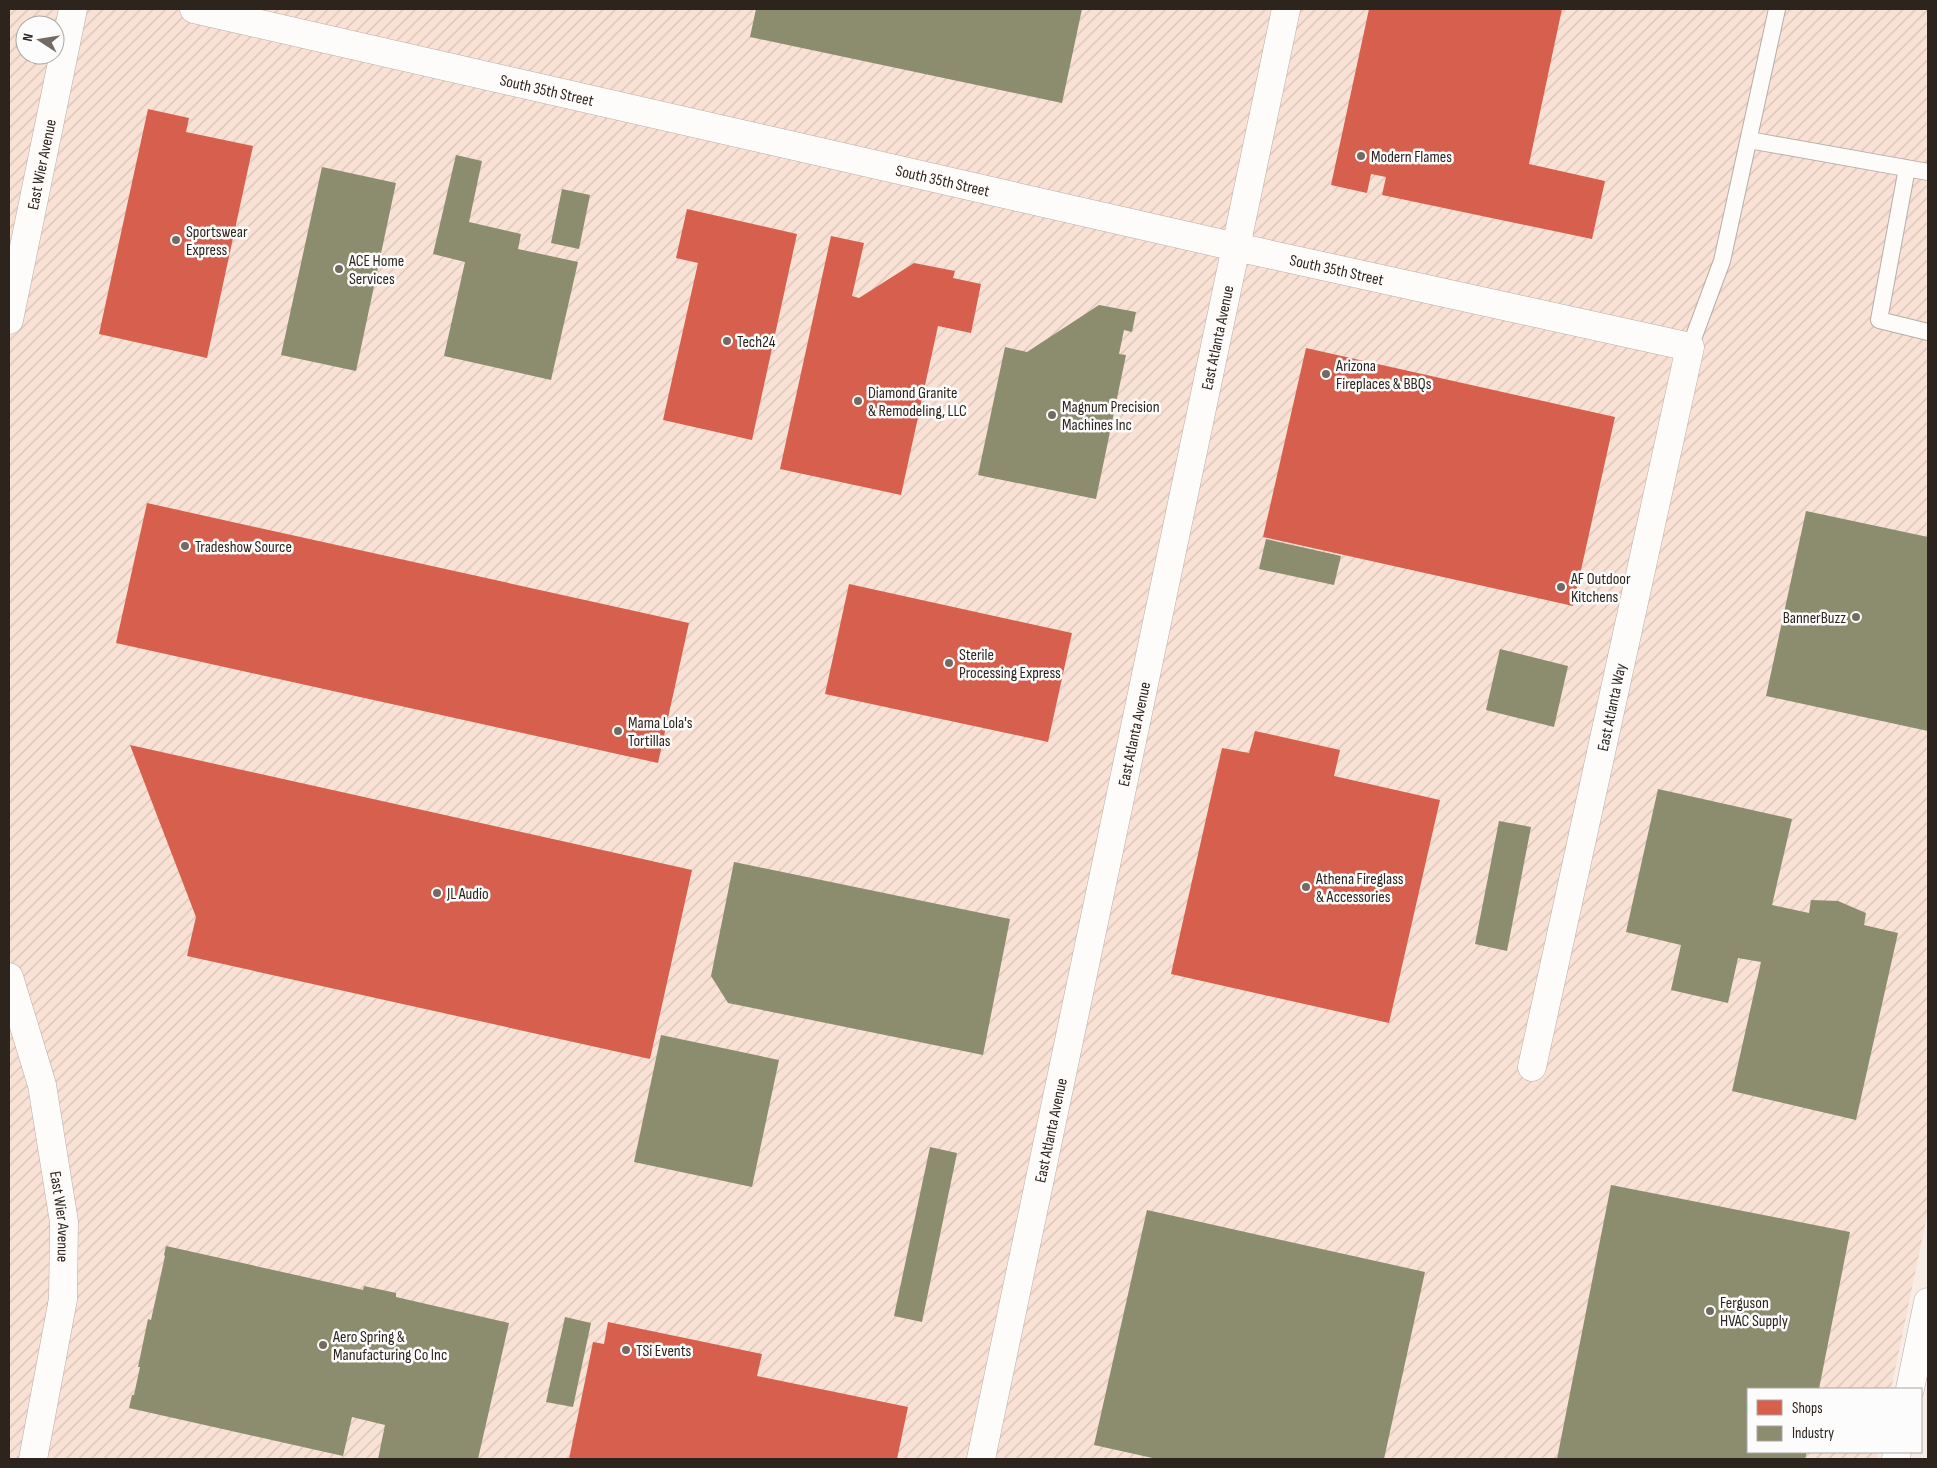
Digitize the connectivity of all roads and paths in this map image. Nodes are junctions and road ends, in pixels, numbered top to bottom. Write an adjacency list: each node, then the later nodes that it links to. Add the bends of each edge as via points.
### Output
1 (73, 9): 9 (street, East Wier Avenue)
2 (194, 9): 8 (street, South 35th Street)
3 (1286, 9): 8 (street, East Atlanta Avenue)
4 (1777, 9): 5 (lane)
5 (1749, 140): 6 (lane); 11 (lane, via 1722,261)
6 (1907, 168): 7 (lane); 10 (lane, via 1879,320)
7 (1928, 172)
8 (1236, 247): 11 (street, South 35th Street); 17 (street, East Atlanta Avenue)
9 (9, 320)
10 (1928, 332)
11 (1690, 347): 13 (street, East Atlanta Way)
12 (9, 977): 16 (street, East Wier Avenue, via 42,1085 64,1222 63,1299)
13 (1532, 1067)
14 (1928, 1302): 15 (street)
15 (1910, 1388)
16 (32, 1459)
17 (981, 1459)

